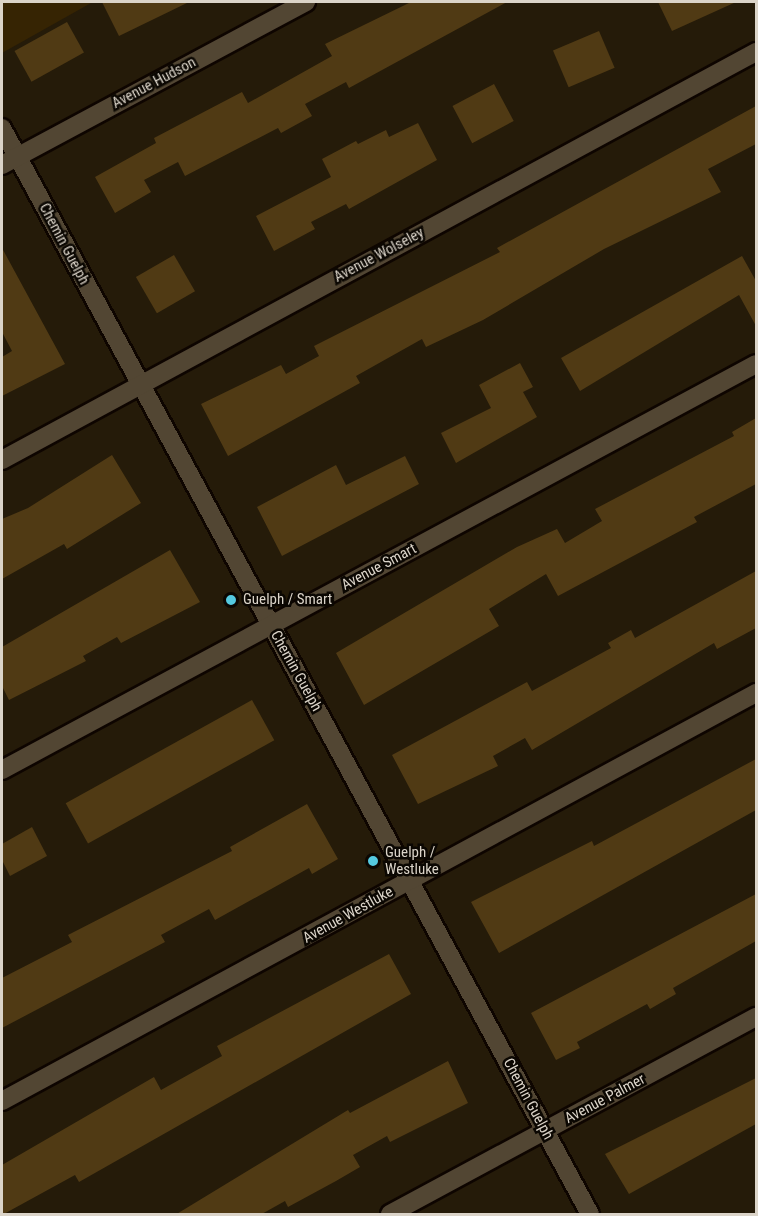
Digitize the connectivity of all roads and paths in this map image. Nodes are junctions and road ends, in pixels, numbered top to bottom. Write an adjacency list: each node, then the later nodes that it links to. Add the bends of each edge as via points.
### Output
1 (306, 2): 4 (street, Avenue Hudson)
2 (756, 52): 6 (street, Avenue Wolseley)
3 (2, 128): 4 (street, Chemin Guelph)
4 (9, 161): 6 (street, Chemin Guelph)
5 (756, 364): 8 (street, Avenue Smart)
6 (140, 384): 7 (street, Avenue Wolseley); 8 (street, Chemin Guelph)
7 (2, 460)
8 (270, 626): 10 (street, Avenue Smart); 11 (street, Chemin Guelph)
9 (756, 693): 11 (street, Avenue Westluke)
10 (2, 770)
11 (410, 880): 13 (street, Avenue Westluke); 14 (street, Chemin Guelph)
12 (756, 1017): 14 (street, Avenue Palmer)
13 (2, 1101)
14 (545, 1131): 15 (street, Avenue Palmer); 16 (street, Chemin Guelph)
15 (390, 1215)
16 (590, 1215)

